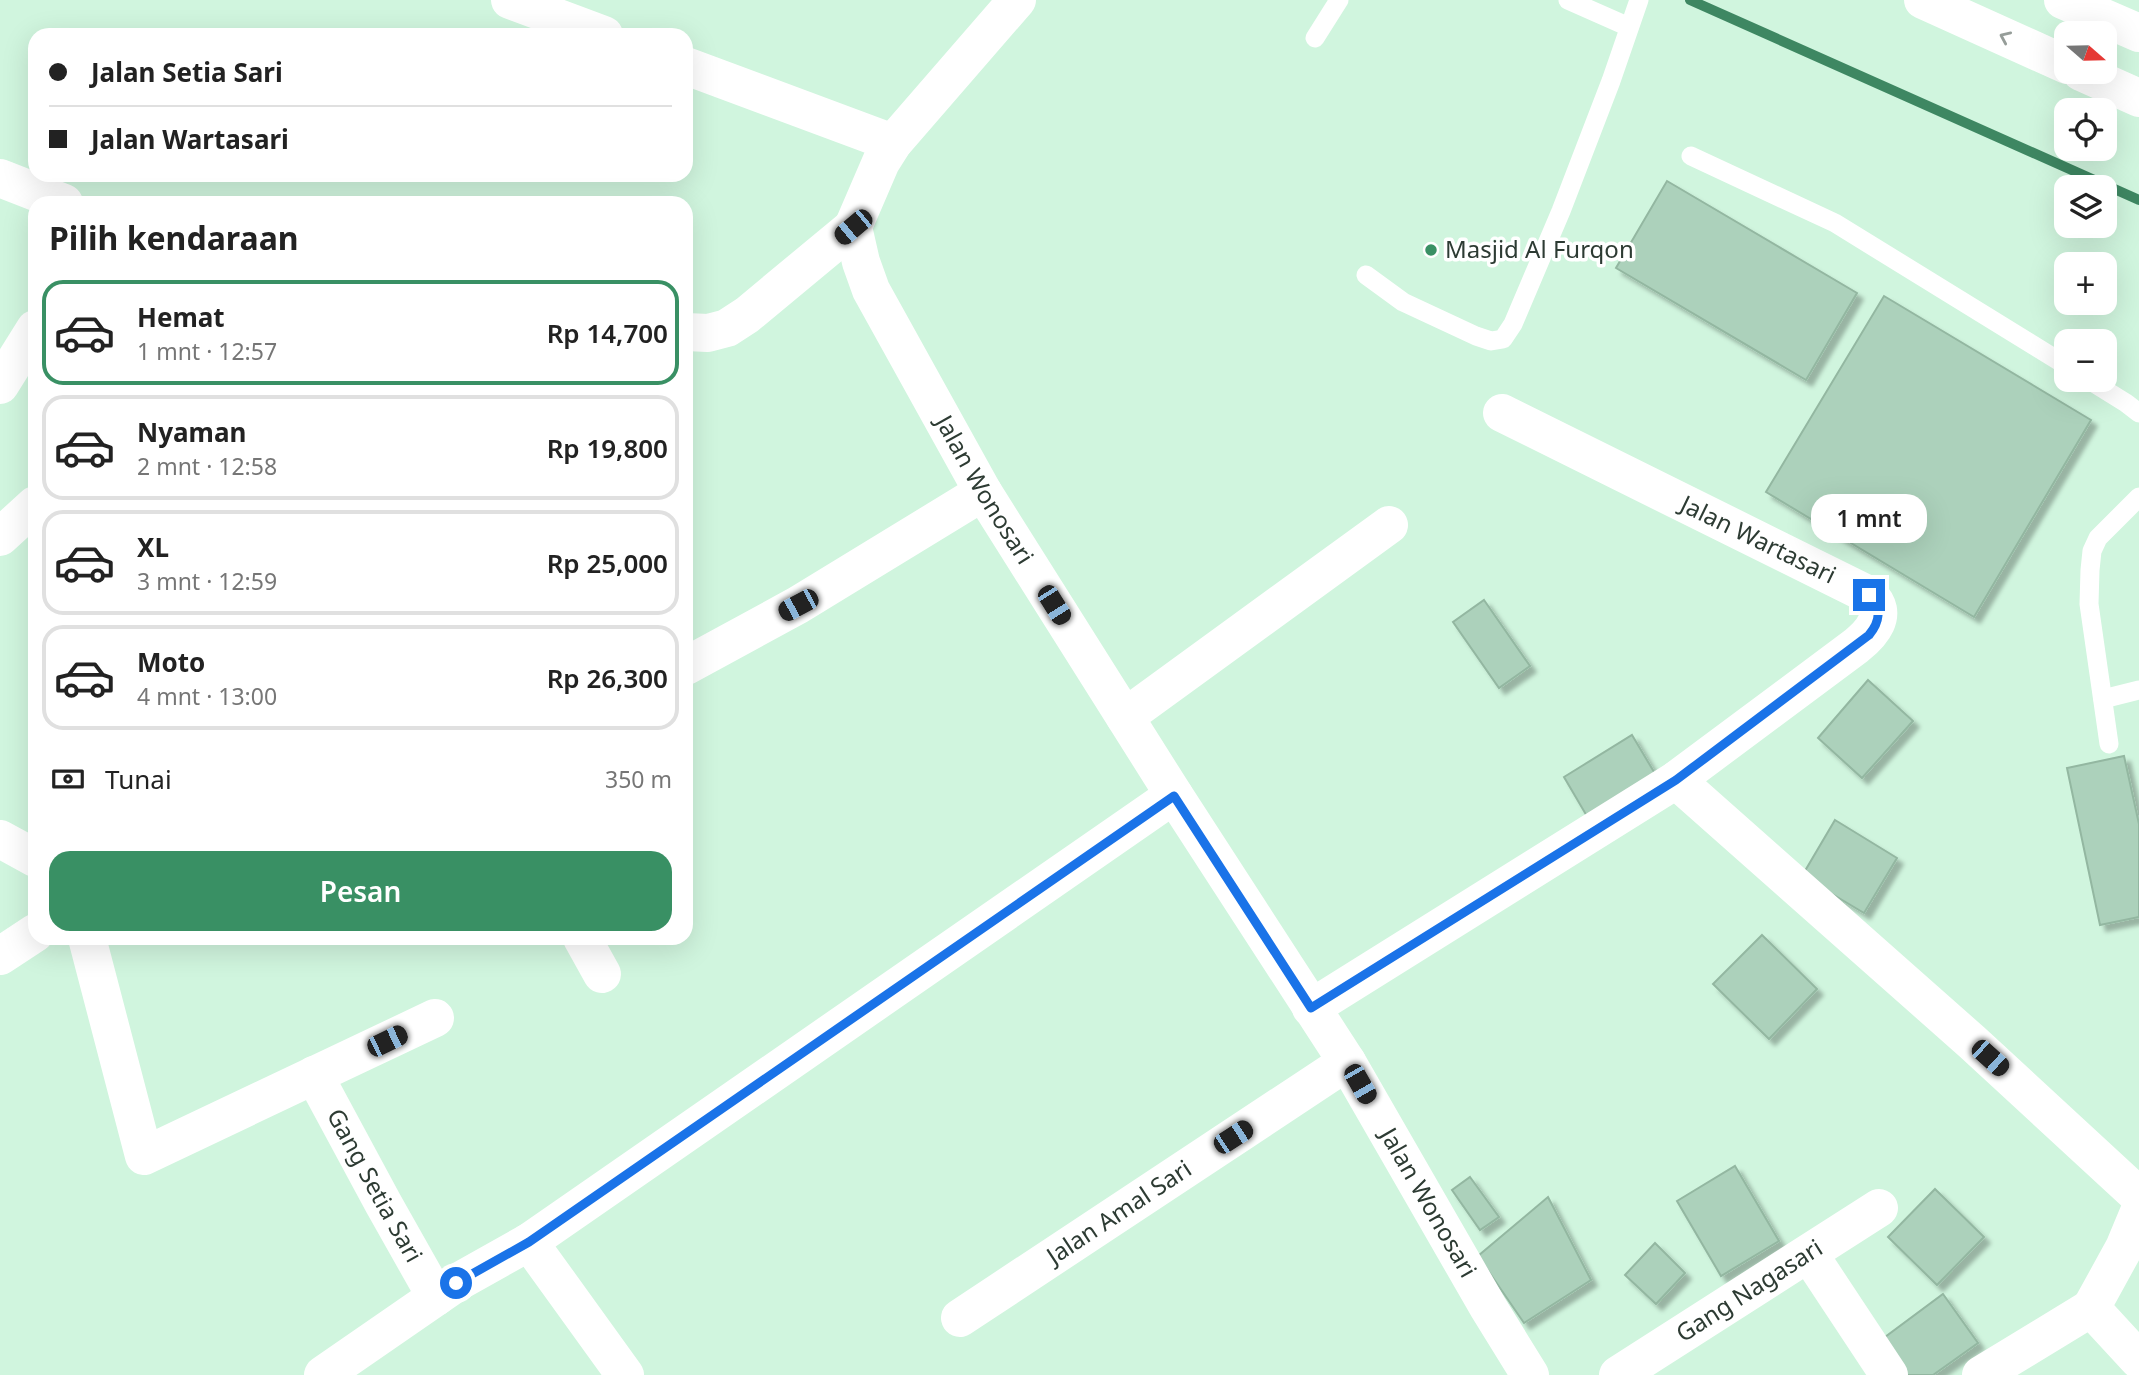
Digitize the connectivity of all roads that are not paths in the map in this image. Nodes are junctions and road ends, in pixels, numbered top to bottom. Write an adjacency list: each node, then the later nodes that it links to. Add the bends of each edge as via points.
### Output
1 (509, 0): 9 (street)
2 (1017, 0): 16 (street)
3 (1339, 0): 11 (lane)
4 (1568, 0): 8 (lane)
5 (1639, 0): 8 (lane)
6 (1923, 0): 12 (street, one-way to 6)
7 (2063, 0): 10 (street)
8 (1629, 27): 21 (lane, via 1561,211 1503,339 1476,336 1415,308)
9 (585, 28)
10 (2139, 33)
11 (1315, 38)
12 (2054, 59)
13 (693, 69): 16 (street)
14 (2108, 84): 15 (street)
15 (2139, 98)
16 (893, 143): 20 (street)
17 (1691, 156): 24 (lane, via 1835,223)
18 (0, 178): 19 (street)
19 (46, 196)
20 (853, 227): 22 (street, via 747,315 727,328); 29 (street, Jalan Wonosari, via 871,290)
21 (1366, 275)
22 (693, 332)
23 (28, 340): 25 (street)
24 (2054, 358)
25 (0, 385)
26 (2108, 392): 28 (lane)
27 (1502, 413): 39 (street, Jalan Wartasari, via 1874,600 1878,621 1869,635)
28 (2139, 413)
29 (983, 492): 34 (street, via 798,605); 37 (street, Jalan Wonosari)
30 (2139, 497): 36 (lane, via 2098,538 2092,551 2089,604)
31 (28, 511): 33 (street)
32 (1389, 525): 37 (street)
33 (0, 537)
34 (693, 662)
35 (2139, 690): 36 (lane)
36 (2103, 699): 38 (lane)
37 (1125, 718): 40 (street, Jalan Wonosari)
38 (2109, 744)
39 (1676, 780): 48 (street, Jalan Wartasari); 52 (street)
40 (1174, 796): 48 (street, Jalan Wonosari); 55 (street)
41 (0, 839): 42 (street)
42 (28, 854)
43 (28, 938): 46 (street)
44 (89, 945): 51 (street, via 144,1156)
45 (586, 945): 47 (street)
46 (0, 956)
47 (602, 974)
48 (1311, 1008): 50 (street, Jalan Wonosari)
49 (435, 1018): 51 (street)
50 (1347, 1062): 59 (street, Jalan Amal Sari); 63 (street, Jalan Wonosari)
51 (314, 1075): 57 (street, Gang Setia Sari)
52 (2139, 1196)
53 (1879, 1208): 56 (street, Gang Nagasari)
54 (2139, 1212): 58 (street)
55 (529, 1242): 57 (street); 62 (street)
56 (1809, 1254): 64 (street, Gang Nagasari); 65 (street)
57 (436, 1297): 61 (street)
58 (2091, 1308): 60 (street); 66 (street)
59 (960, 1318)
60 (2139, 1360)
61 (323, 1375)
62 (625, 1375)
63 (1530, 1375)
64 (1618, 1375)
65 (1889, 1375)
66 (1981, 1375)

